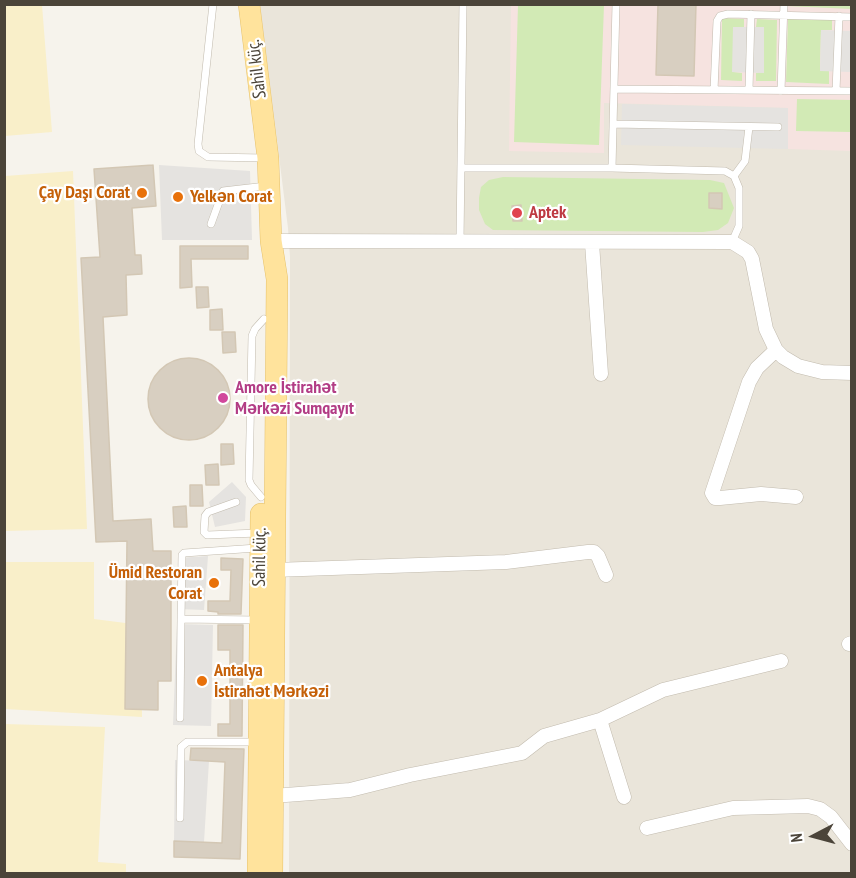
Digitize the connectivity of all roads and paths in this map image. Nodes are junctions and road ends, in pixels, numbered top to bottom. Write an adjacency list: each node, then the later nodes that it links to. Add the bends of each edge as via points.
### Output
1 (213, 4): 19 (lane, via 199,151 208,157)
2 (249, 4): 19 (main road, Sahil küç.)
3 (463, 4): 20 (lane)
4 (616, 4): 10 (lane)
5 (784, 4): 7 (lane)
6 (751, 14): 7 (lane); 11 (lane, via 728,14 717,21); 12 (lane)
7 (784, 15): 8 (lane); 13 (lane)
8 (839, 16): 9 (lane); 14 (lane)
9 (852, 17)
10 (614, 89): 11 (lane); 16 (lane)
11 (714, 90): 12 (lane)
12 (749, 90): 13 (lane)
13 (781, 91): 14 (lane)
14 (836, 91): 15 (lane)
15 (852, 92)
16 (613, 124): 17 (lane); 21 (lane)
17 (748, 127): 18 (lane); 22 (lane, via 745,160)
18 (778, 127)
19 (268, 158): 23 (main road, Sahil küç.)
20 (462, 168): 21 (lane); 26 (lane)
21 (612, 168): 22 (lane, via 716,170)
22 (734, 176): 27 (lane, via 739,188 740,226)
23 (270, 186): 24 (lane, via 223,191); 25 (main road, Sahil küç.)
24 (211, 224)
25 (271, 241): 26 (street); 34 (main road, Sahil küç., via 265,279); 35 (main road, Sahil küç., via 278,279)
26 (460, 241): 28 (street)
27 (732, 242): 28 (street); 29 (street, via 752,259 766,329)
28 (592, 243): 31 (street)
29 (776, 350): 30 (street, via 798,366); 32 (street, via 749,382 712,493 715,498 761,494)
30 (852, 373)
31 (601, 374)
32 (796, 497)
33 (236, 502): 34 (lane, via 208,512 204,532)
34 (260, 540): 37 (lane, via 184,553); 38 (main road, Sahil küç.)
35 (274, 570): 36 (street, via 506,562 594,552); 43 (main road, Sahil küç.)
36 (606, 575)
37 (181, 619): 38 (lane); 40 (lane)
38 (259, 620): 42 (main road, Sahil küç.)
39 (781, 661): 41 (street, via 663,690)
40 (180, 718)
41 (600, 720): 43 (street, via 544,736 522,753 350,790); 44 (street)
42 (258, 742): 45 (lane, via 187,742 181,747); 48 (main road, Sahil küç.)
43 (273, 796): 49 (main road, Sahil küç.)
44 (624, 797)
45 (180, 818)
46 (647, 828): 47 (street, via 733,808 808,806 831,817)
47 (852, 844)
48 (258, 873)
49 (272, 873)

